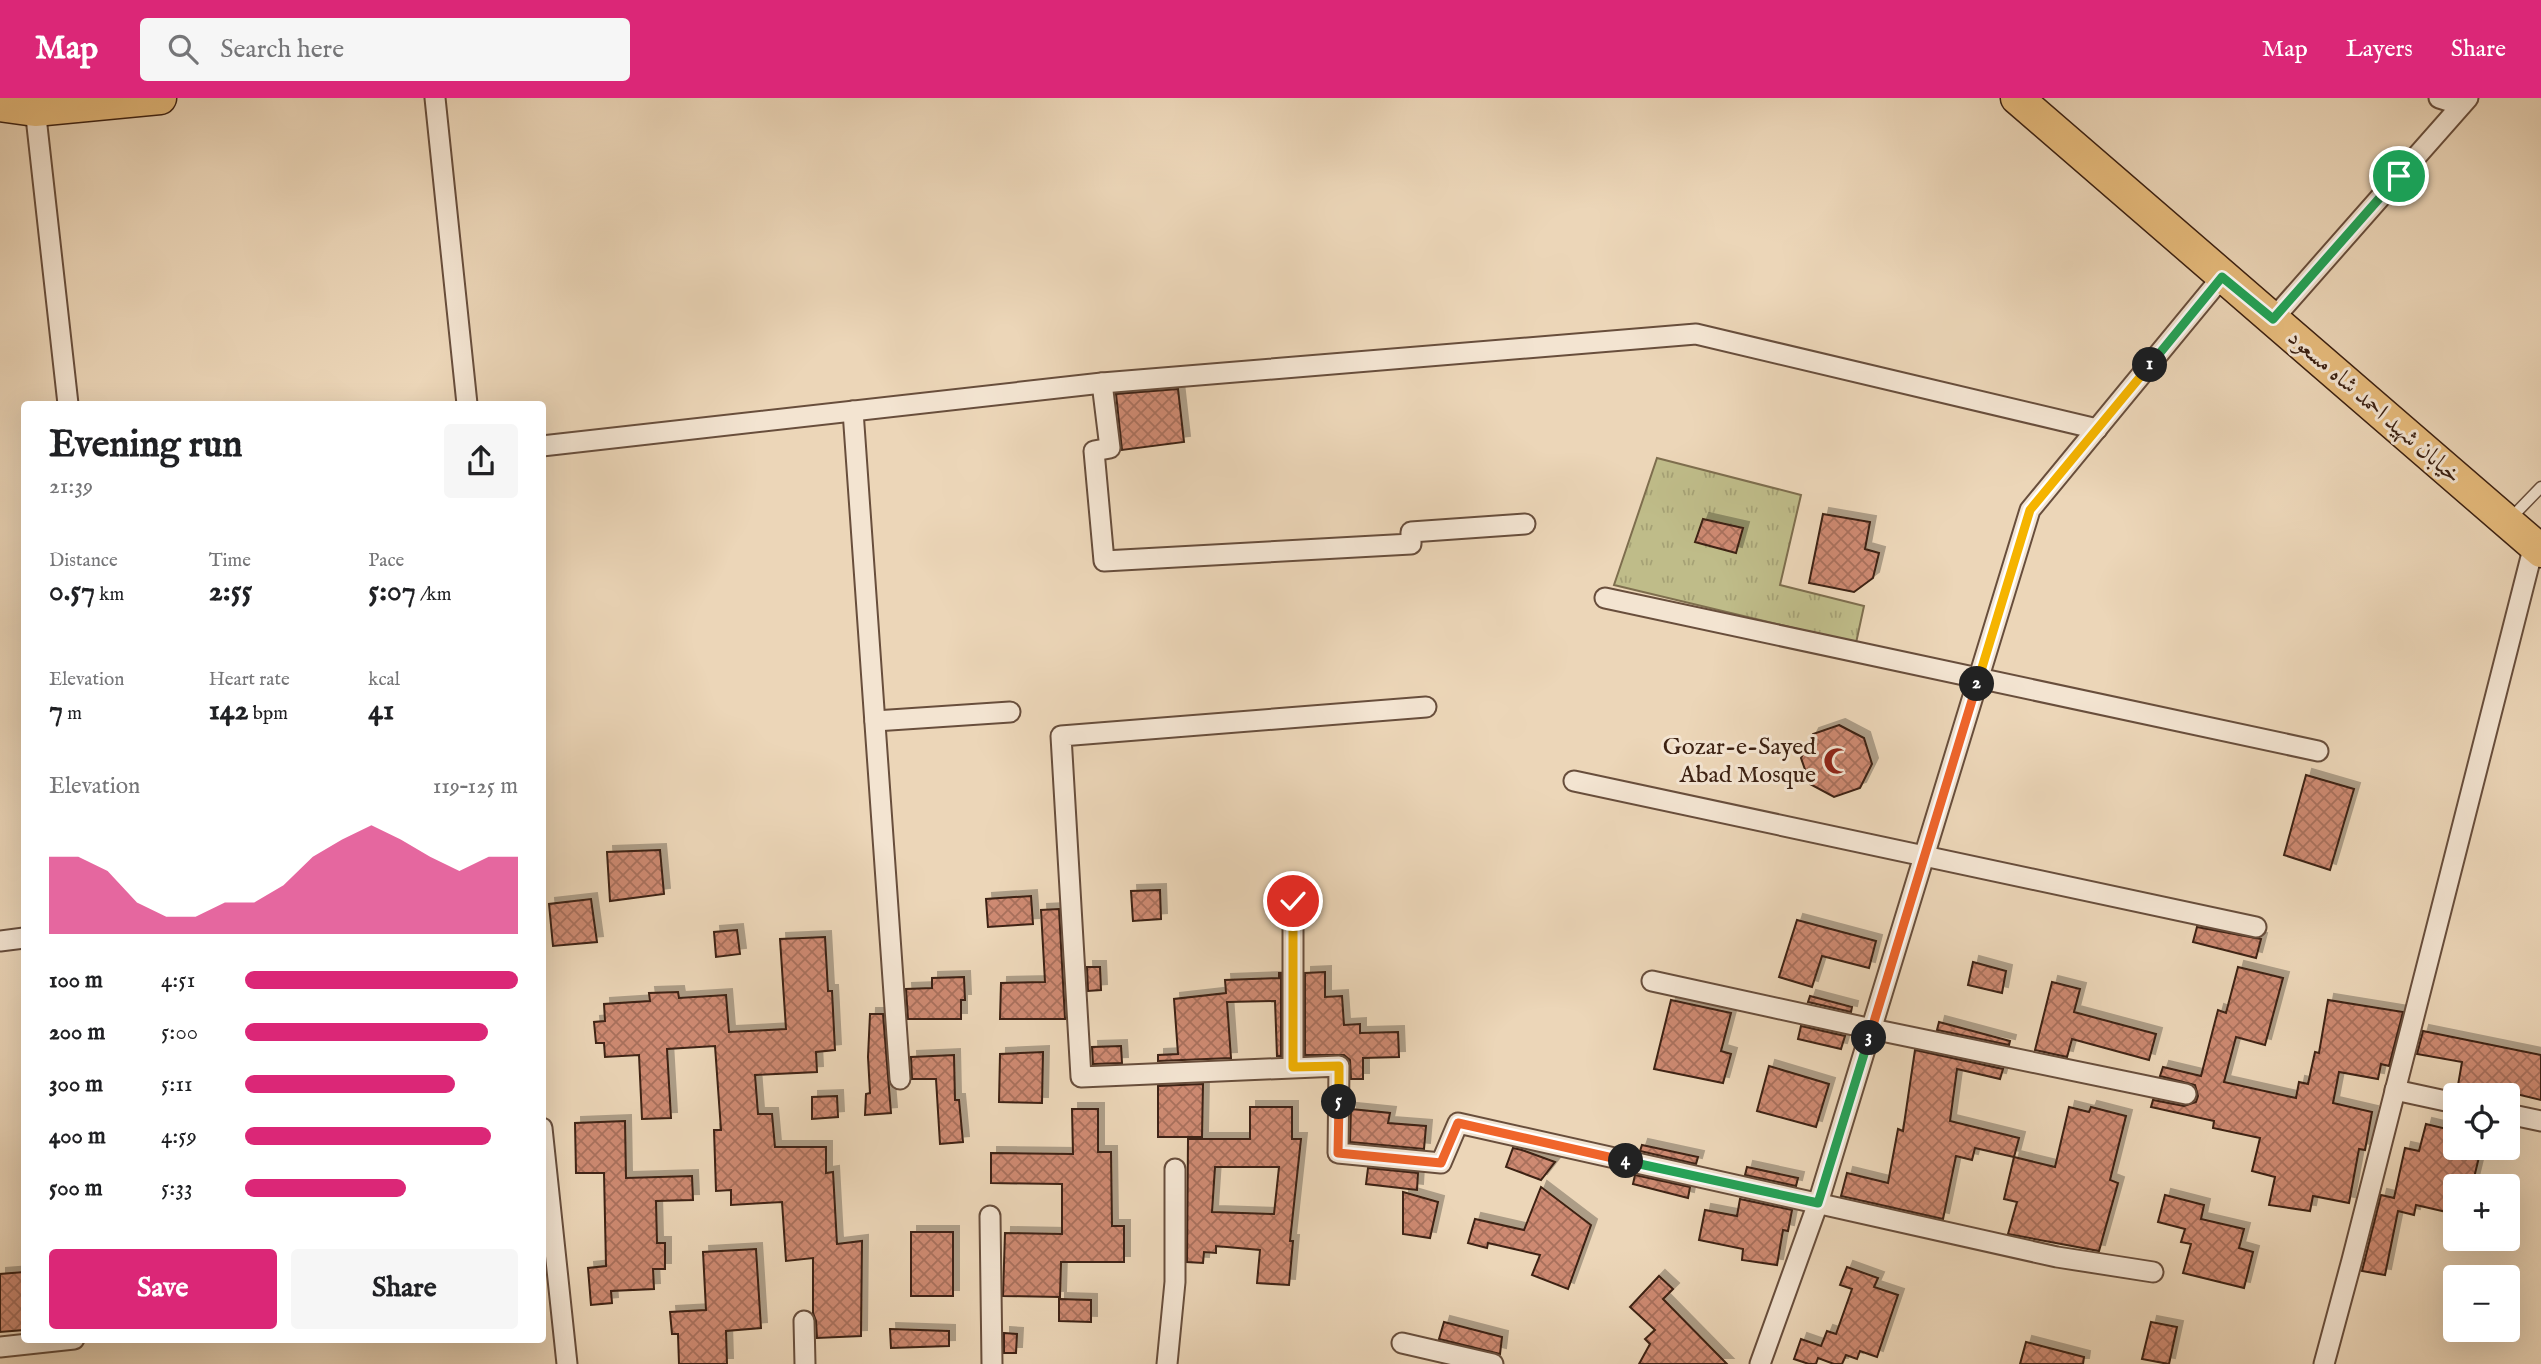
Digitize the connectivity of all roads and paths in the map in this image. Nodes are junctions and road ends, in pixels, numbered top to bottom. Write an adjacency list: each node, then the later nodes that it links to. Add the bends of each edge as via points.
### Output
1 (160, 98): 6 (main road)
2 (435, 98): 13 (street)
3 (2017, 98): 9 (main road, خیابان شهید احمد شاه مسعود)
4 (2439, 98): 5 (street)
5 (2464, 102): 10 (street)
6 (35, 104): 7 (main road); 8 (main road); 12 (street)
7 (0, 105)
8 (0, 124)
9 (2222, 277): 10 (main road, خیابان شهید احمد شاه مسعود); 15 (street)
10 (2273, 319): 18 (main road, خیابان شهید احمد شاه مسعود)
11 (1102, 383): 14 (street); 15 (street, via 1696,334); 19 (street, via 1110,448 1094,451 1104,561 1411,544 1411,532)
12 (68, 401)
13 (467, 401)
14 (853, 411): 16 (street); 25 (street)
15 (2097, 429): 22 (street, via 2030,510)
16 (546, 446)
17 (2541, 487): 18 (lane)
18 (2507, 522): 20 (main road, خیابان شهید احمد شاه مسعود)
19 (1525, 524)
20 (2538, 548): 37 (street)
21 (1605, 598): 22 (street)
22 (1979, 678): 26 (street); 28 (street)
23 (1426, 707): 35 (street, via 1062,736 1081,1077)
24 (1010, 712): 25 (street)
25 (875, 721): 36 (street)
26 (2318, 751)
27 (1574, 781): 28 (street)
28 (1925, 855): 30 (street); 34 (street)
29 (1293, 901): 35 (street)
30 (2256, 927)
31 (21, 938): 32 (street)
32 (0, 941)
33 (1651, 981): 34 (street)
34 (1872, 1029): 38 (street); 44 (street)
35 (1293, 1067): 44 (street, via 1339,1066 1338,1153 1441,1163 1458,1123)
36 (900, 1079)
37 (2395, 1090): 39 (street); 58 (street)
38 (2186, 1094)
39 (2443, 1100)
40 (2520, 1117): 41 (street)
41 (2541, 1121)
42 (1175, 1169): 55 (street, via 1175,1282)
43 (546, 1200): 47 (street)
44 (1818, 1203): 46 (street, via 2057,1257); 57 (street)
45 (990, 1216): 54 (street)
46 (2153, 1272)
47 (551, 1289): 52 (street)
48 (804, 1321): 53 (street)
49 (32, 1343): 51 (street)
50 (1402, 1343): 56 (street)
51 (0, 1346)
52 (567, 1364)
53 (805, 1364)
54 (992, 1364)
55 (1167, 1364)
56 (1493, 1364)
57 (1760, 1364)
58 (2324, 1364)

